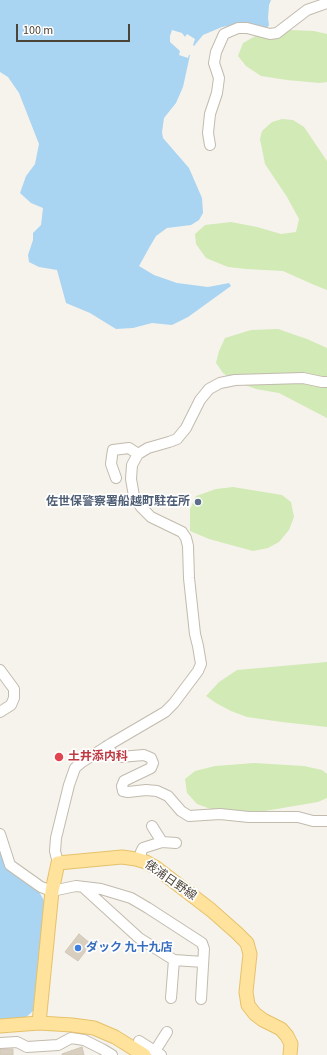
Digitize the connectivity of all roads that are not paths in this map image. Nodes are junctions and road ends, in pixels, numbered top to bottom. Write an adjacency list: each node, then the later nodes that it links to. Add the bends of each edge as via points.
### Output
1 (327, 3): 2 (street, via 307,10 277,33 238,28 224,34 214,63 219,78 210,114)
2 (210, 146)
3 (327, 382): 4 (street, via 303,378 235,380 220,383 208,389 177,439 148,448)
4 (138, 454): 5 (street, via 129,448 113,450 111,464); 8 (street, via 132,465 134,496 151,517 182,532 186,538 195,634 201,664 165,712)
5 (116, 478)
6 (0, 670): 7 (street, via 14,689 14,698 11,705)
7 (0, 712)
8 (107, 746): 10 (street, via 112,753 120,757 144,755 151,758 151,768); 17 (street, via 75,768 56,838 55,851)
9 (131, 768): 10 (street)
10 (146, 770): 11 (street, via 124,781 123,791 157,791 168,796 189,816 220,814 298,817)
11 (327, 822)
12 (152, 826): 14 (street)
13 (0, 834): 19 (street, via 10,866 41,888)
14 (162, 842): 15 (street); 16 (street, via 143,848)
15 (176, 843)
16 (140, 860): 17 (main road, 俵浦日野線, via 122,857); 32 (main road, 俵浦日野線, via 155,867 211,910 246,943 250,954 246,992 248,1005 255,1014 281,1029 287,1036 291,1044)
17 (58, 863): 19 (main road)
18 (83, 887): 19 (street); 20 (street, via 139,938); 21 (street, via 101,889 131,898 148,908 202,942)
19 (52, 891): 24 (main road)
20 (174, 960): 21 (street); 22 (street)
21 (203, 962): 23 (street)
22 (171, 998)
23 (201, 999)
24 (39, 1023): 25 (main road); 30 (main road, via 94,1028)
25 (0, 1026)
26 (167, 1032): 30 (street)
27 (139, 1041): 30 (street)
28 (0, 1043): 29 (street, via 17,1042)
29 (27, 1051): 31 (street, via 58,1045 71,1038 84,1040)
30 (154, 1054)
31 (112, 1055)
32 (290, 1055)

